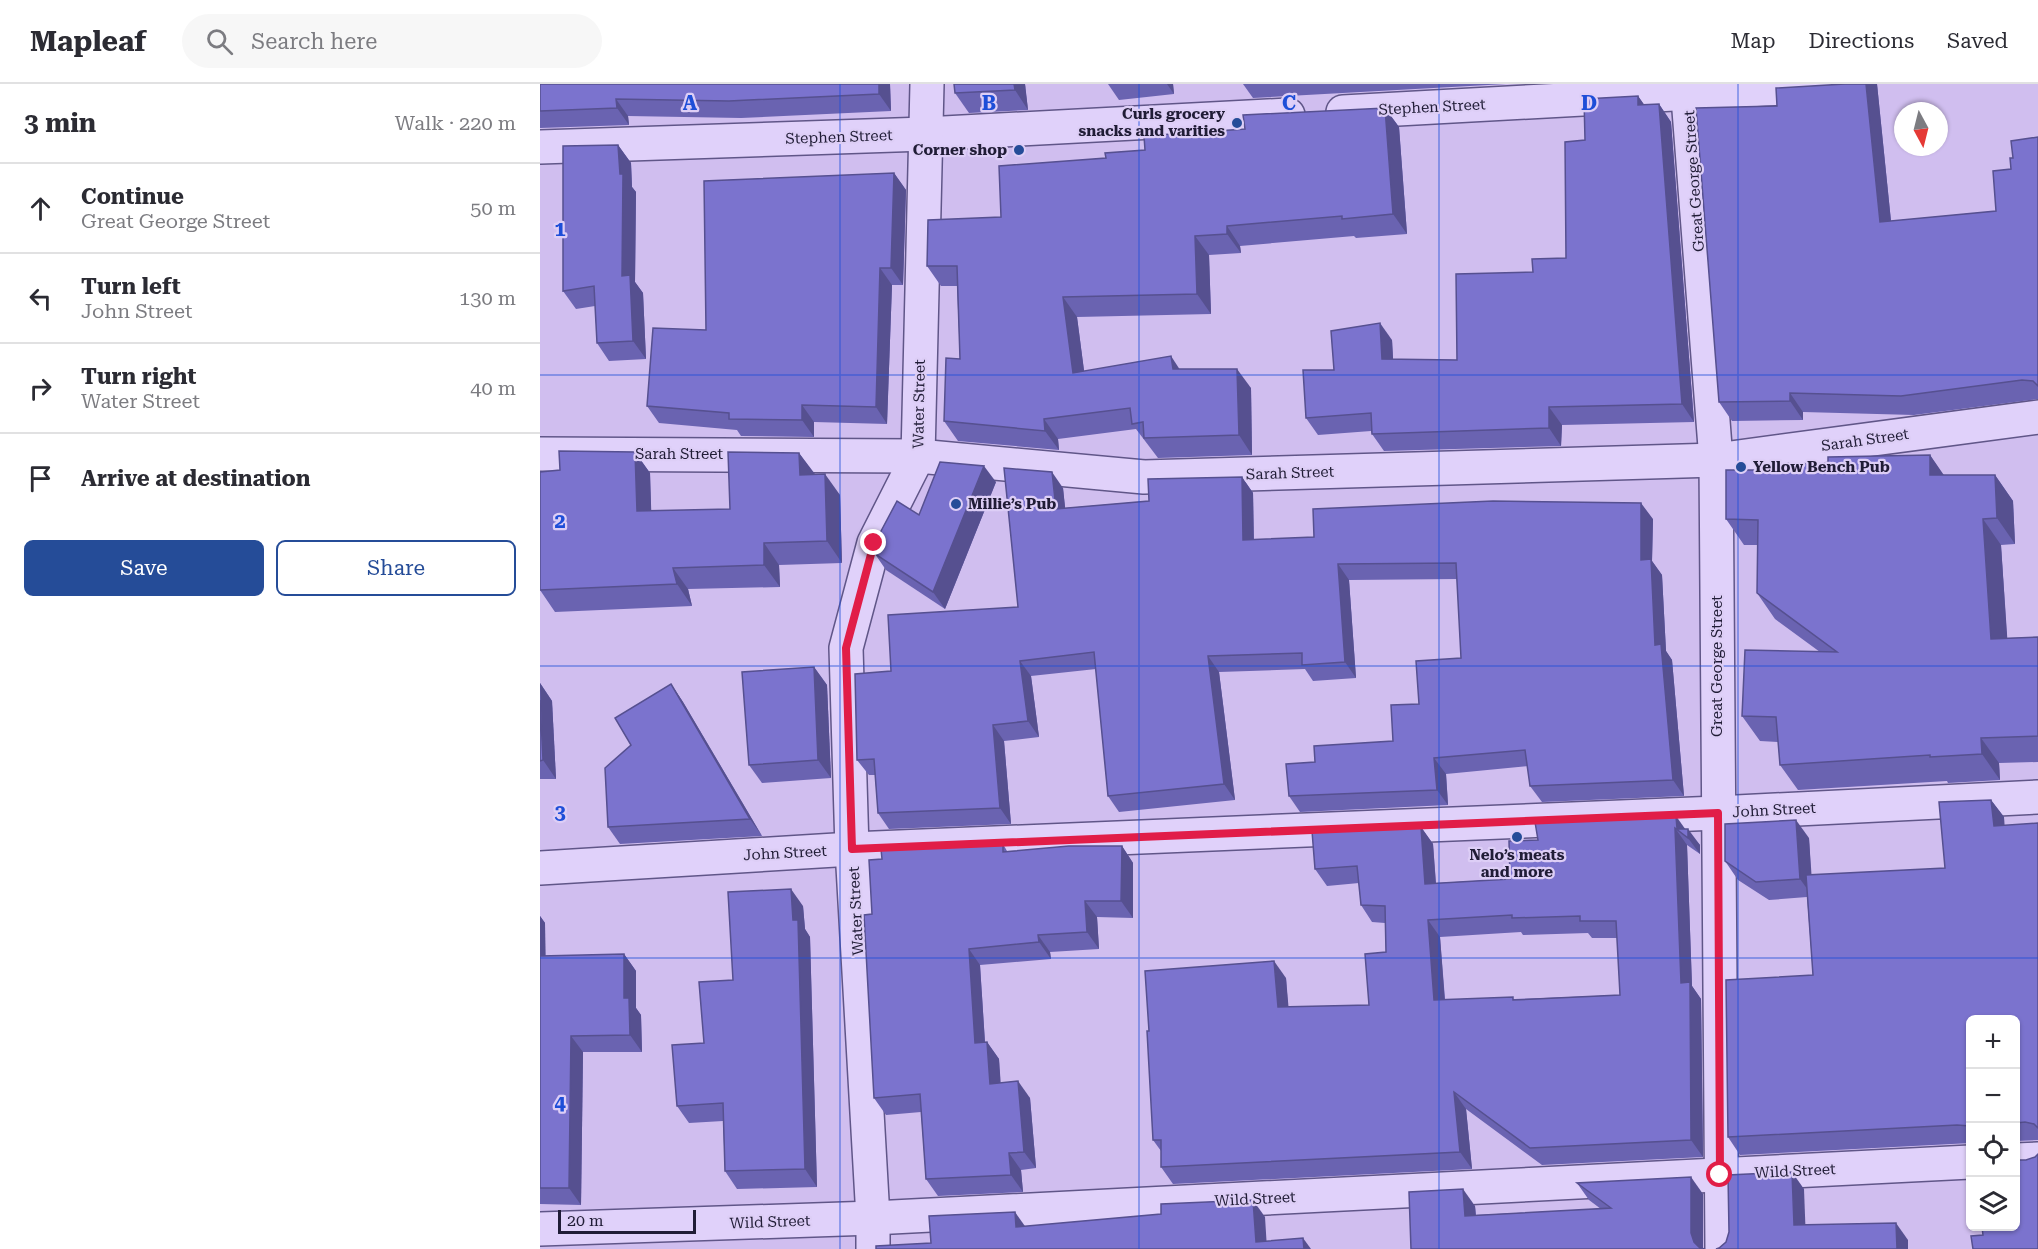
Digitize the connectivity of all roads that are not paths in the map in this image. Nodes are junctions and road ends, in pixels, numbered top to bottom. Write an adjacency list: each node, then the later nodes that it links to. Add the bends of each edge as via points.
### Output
1 (927, 84): 4 (street, Water Street)
2 (1856, 84): 3 (street, Stephen Street)
3 (1687, 89): 4 (street, Stephen Street); 9 (street, Great George Street)
4 (925, 134): 5 (street, Stephen Street); 8 (street, Water Street)
5 (540, 147)
6 (2038, 417): 9 (street, Sarah Street)
7 (540, 454): 8 (street, Sarah Street)
8 (918, 456): 9 (street, Sarah Street, via 1144,477); 12 (street, Water Street, via 874,543 846,648)
9 (1716, 460): 11 (street, Great George Street)
10 (2038, 797): 11 (street, John Street)
11 (1718, 813): 12 (street, John Street); 17 (street, Great George Street)
12 (852, 849): 13 (street, John Street); 19 (street, Water Street)
13 (540, 868)
14 (2038, 1159): 15 (street)
15 (2020, 1160)
16 (1966, 1162): 17 (street, Wild Street)
17 (1720, 1175): 19 (street, Wild Street); 20 (street, Great George Street)
18 (540, 1229): 19 (street, Wild Street)
19 (873, 1234)
20 (1722, 1249)

